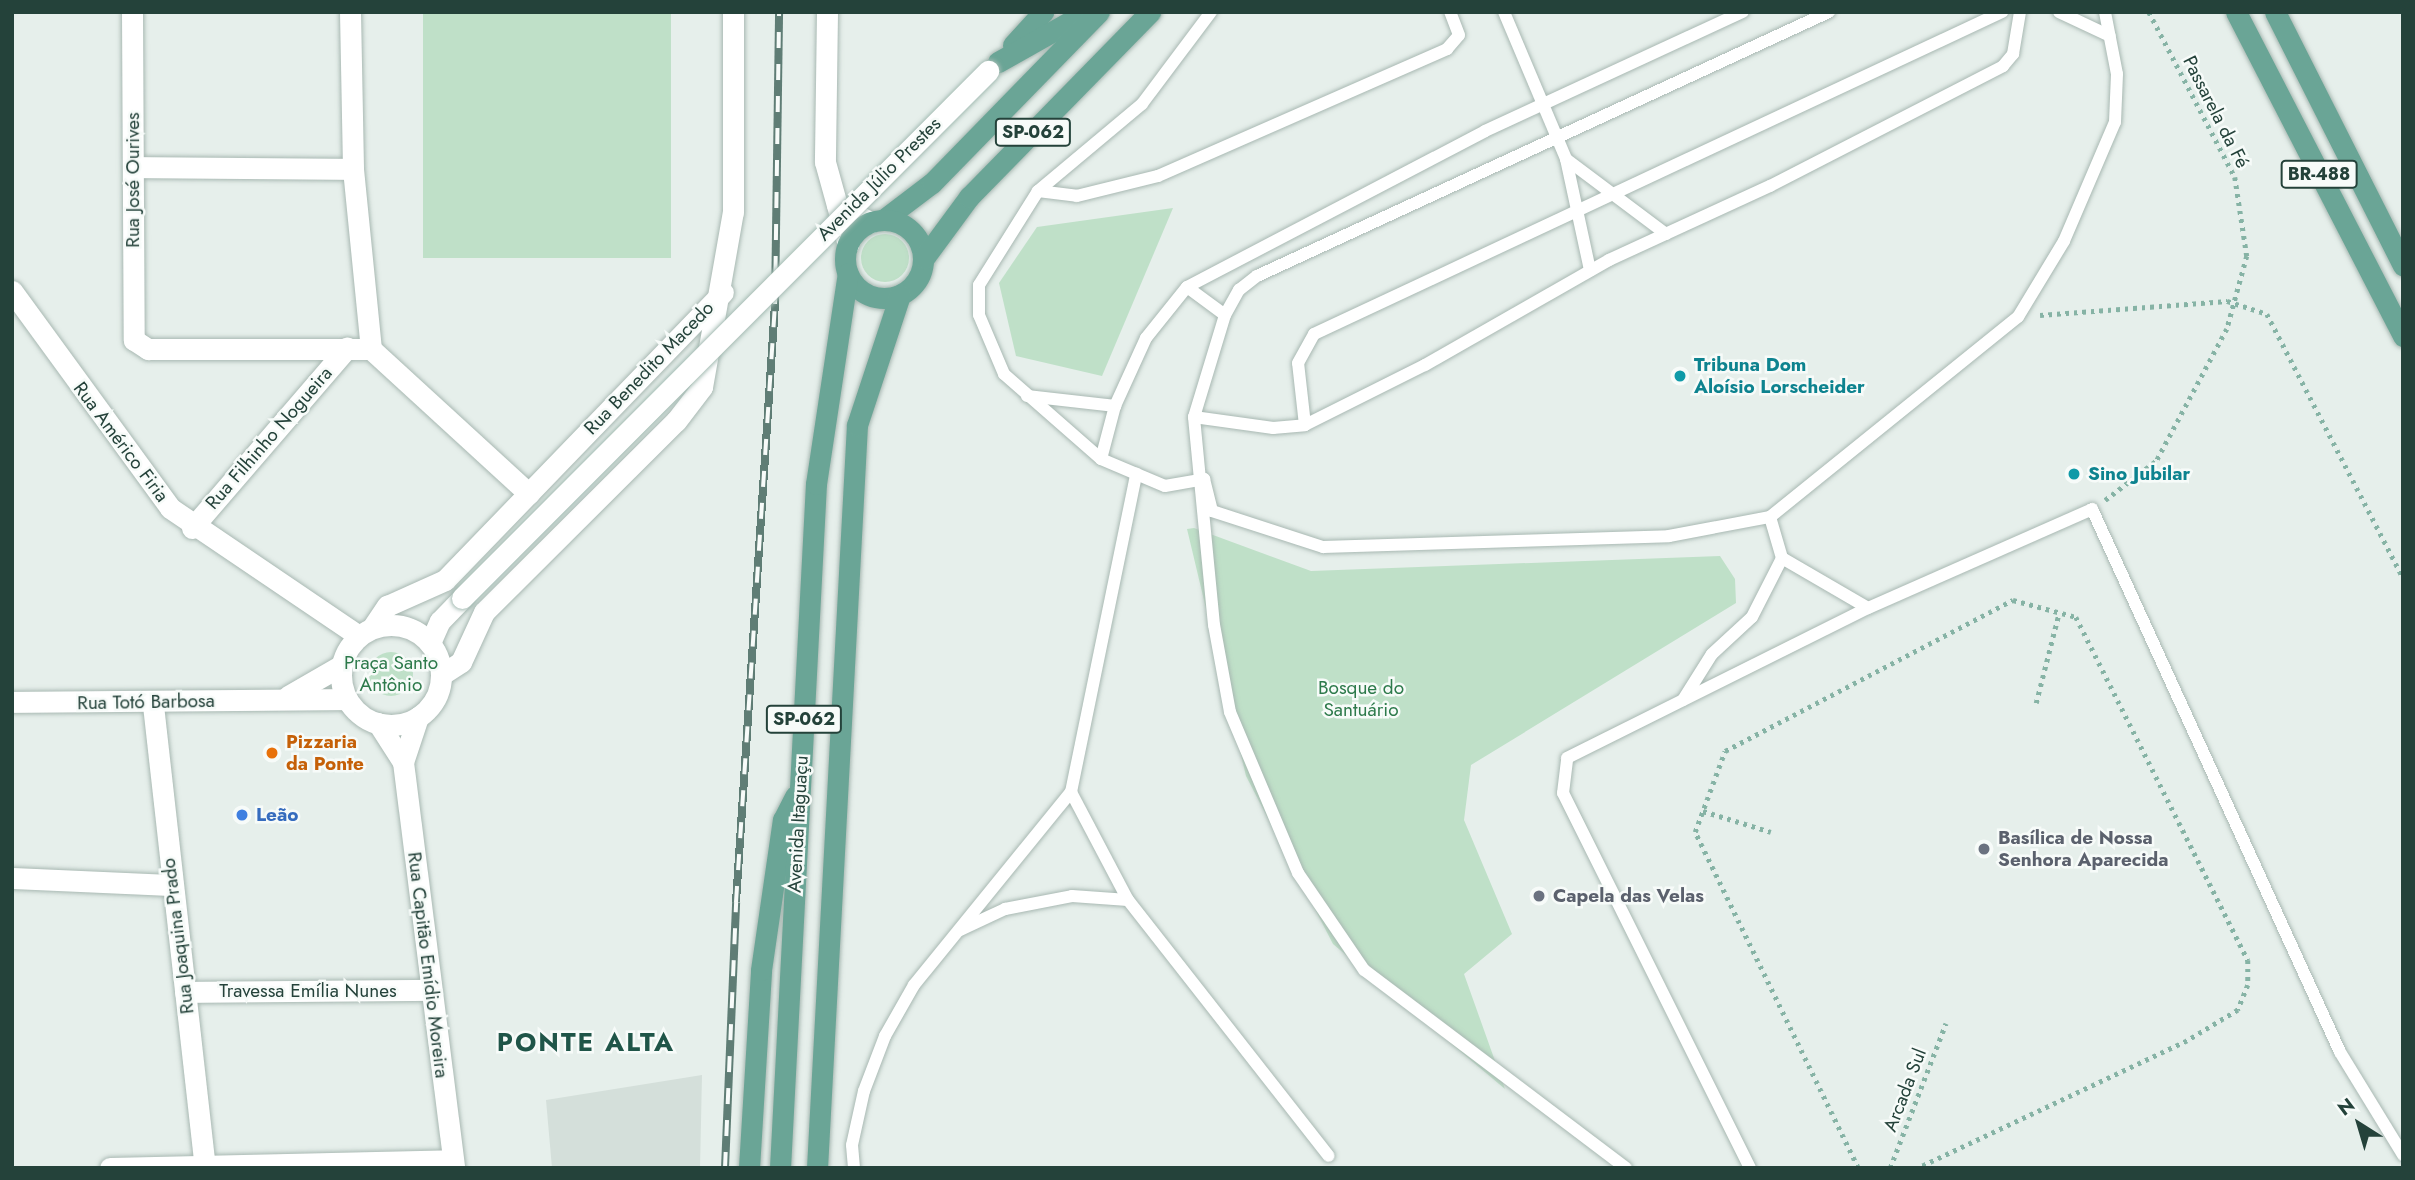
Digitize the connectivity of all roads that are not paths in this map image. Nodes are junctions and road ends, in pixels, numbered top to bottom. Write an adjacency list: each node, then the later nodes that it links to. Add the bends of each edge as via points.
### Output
1 (132, 12): 25 (street, Rua José Ourives)
2 (350, 12): 26 (street)
3 (733, 12): 40 (street, Rua Benedito Macedo, via 733,212)
4 (827, 12): 29 (street, via 823,140)
5 (1043, 12): 21 (main road, Avenida Júlio Prestes)
6 (1087, 12): 21 (main road)
7 (1100, 12): 31 (main road, Avenida Júlio Prestes / SP-062, via 932,183)
8 (1150, 12): 34 (main road, SP-062, via 969,197)
9 (1211, 12): 28 (lane, via 1142,104)
10 (1450, 12): 28 (lane, via 1459,35 1447,49 1158,176 1077,196)
11 (1504, 12): 22 (lane)
12 (1743, 12): 22 (lane)
13 (1829, 12): 23 (lane)
14 (2002, 12): 27 (lane)
15 (2020, 12): 32 (lane, via 2013,54 2003,66)
16 (2059, 12): 20 (lane)
17 (2105, 12): 20 (lane)
18 (2236, 12): 43 (main road, BR-488)
19 (2275, 12): 35 (main road, BR-488)
20 (2110, 36): 54 (lane, via 2117,74 2115,122 2064,241 2018,317)
21 (993, 66): 59 (street, Avenida Júlio Prestes, bridge)
22 (1543, 104): 23 (lane); 38 (lane)
23 (1558, 142): 24 (lane); 42 (lane, via 1257,276 1239,290)
24 (1566, 159): 27 (lane); 30 (lane)
25 (134, 167): 26 (street); 44 (street, Rua José Ourives, via 132,331 139,346)
26 (353, 169): 45 (street)
27 (1612, 190): 30 (lane); 32 (lane)
28 (1038, 191): 46 (lane, via 979,285 989,346)
29 (837, 205): 31 (street); 33 (street)
30 (1575, 209): 36 (lane); 49 (lane, via 1314,334 1298,363)
31 (877, 221): 33 (main road, SP-062); 34 (main road, via 906,226)
32 (1667, 234): 36 (lane)
33 (848, 245): 37 (main road, SP-062)
34 (924, 258): 41 (main road, SP-062, via 917,280)
35 (2403, 265)
36 (1590, 270): 49 (lane, via 1425,365)
37 (848, 273): 41 (main road, via 875,297); 70 (main road, Avenida Itaguaçu / SP-062, via 816,484)
38 (1187, 287): 42 (lane); 47 (lane, via 1146,338)
39 (12, 291): 55 (street, Rua Américo Firia, via 127,456)
40 (723, 292): 53 (street, Rua Benedito Macedo); 61 (street, via 706,376 693,402 484,612 461,662)
41 (900, 295): 86 (main road, Avenida Itaguaçu / SP-062, via 857,425)
42 (1225, 316): 48 (lane)
43 (2403, 336)
44 (347, 348): 45 (street); 55 (street, Rua Filhinho Nogueira)
45 (371, 349): 53 (street)
46 (1027, 396): 47 (lane); 50 (lane)
47 (1115, 405): 50 (lane)
48 (1194, 417): 49 (lane, via 1272,428); 52 (lane)
49 (1305, 425)
50 (1101, 459): 51 (lane)
51 (1136, 474): 52 (lane, via 1165,486); 71 (lane)
52 (1204, 479): 54 (lane, via 1212,511 1323,547 1669,536); 80 (lane, via 1214,625 1230,712 1298,873 1364,970)
53 (529, 494): 58 (street, Rua Benedito Macedo, via 445,580 387,606)
54 (1770, 517): 56 (lane)
55 (192, 528): 58 (street, Rua Américo Firia)
56 (1782, 558): 57 (lane); 64 (lane, via 1752,617 1712,654)
57 (1868, 608): 64 (lane); 78 (lane, via 2092,509 2340,1052)
58 (366, 632): 59 (street); 60 (street)
59 (423, 637): 61 (street)
60 (342, 665): 62 (street); 63 (street, Rua Totó Barbosa)
61 (441, 675): 67 (street, via 435,699)
62 (346, 699): 63 (street, Rua Totó Barbosa); 68 (street)
63 (280, 700): 66 (street, Rua Totó Barbosa)
64 (1683, 700): 89 (lane, via 1567,758 1563,793)
65 (12, 702): 66 (street, Rua Totó Barbosa)
66 (153, 705): 73 (street, Rua Joaquina Prado)
67 (418, 717): 68 (street); 69 (street, Rua Capitão Emídio Moreira)
68 (378, 723): 69 (street, Rua Capitão Emídio Moreira)
69 (403, 762): 76 (street, Rua Capitão Emídio Moreira)
70 (800, 784): 84 (main road, via 783,820 768,913); 85 (main road, Avenida Itaguaçu / SP-062)
71 (1071, 792): 74 (lane); 75 (lane)
72 (12, 878): 73 (street)
73 (171, 886): 77 (street, Rua Joaquina Prado)
74 (1128, 900): 75 (lane, via 1061,898 1005,909); 79 (lane)
75 (956, 932): 87 (lane, via 885,1036 864,1091 852,1145)
76 (431, 990): 77 (street, Travessa Emília Nunes); 81 (street, Rua Capitão Emídio Moreira)
77 (185, 992): 82 (street, Rua Joaquina Prado)
78 (2403, 1155)
79 (1329, 1156)
80 (1612, 1162): 88 (lane)
81 (454, 1164): 82 (street)
82 (205, 1167): 83 (street)
83 (110, 1168)
84 (749, 1168)
85 (780, 1168)
86 (817, 1168)
87 (854, 1168)
88 (1626, 1168)
89 (1750, 1168)

